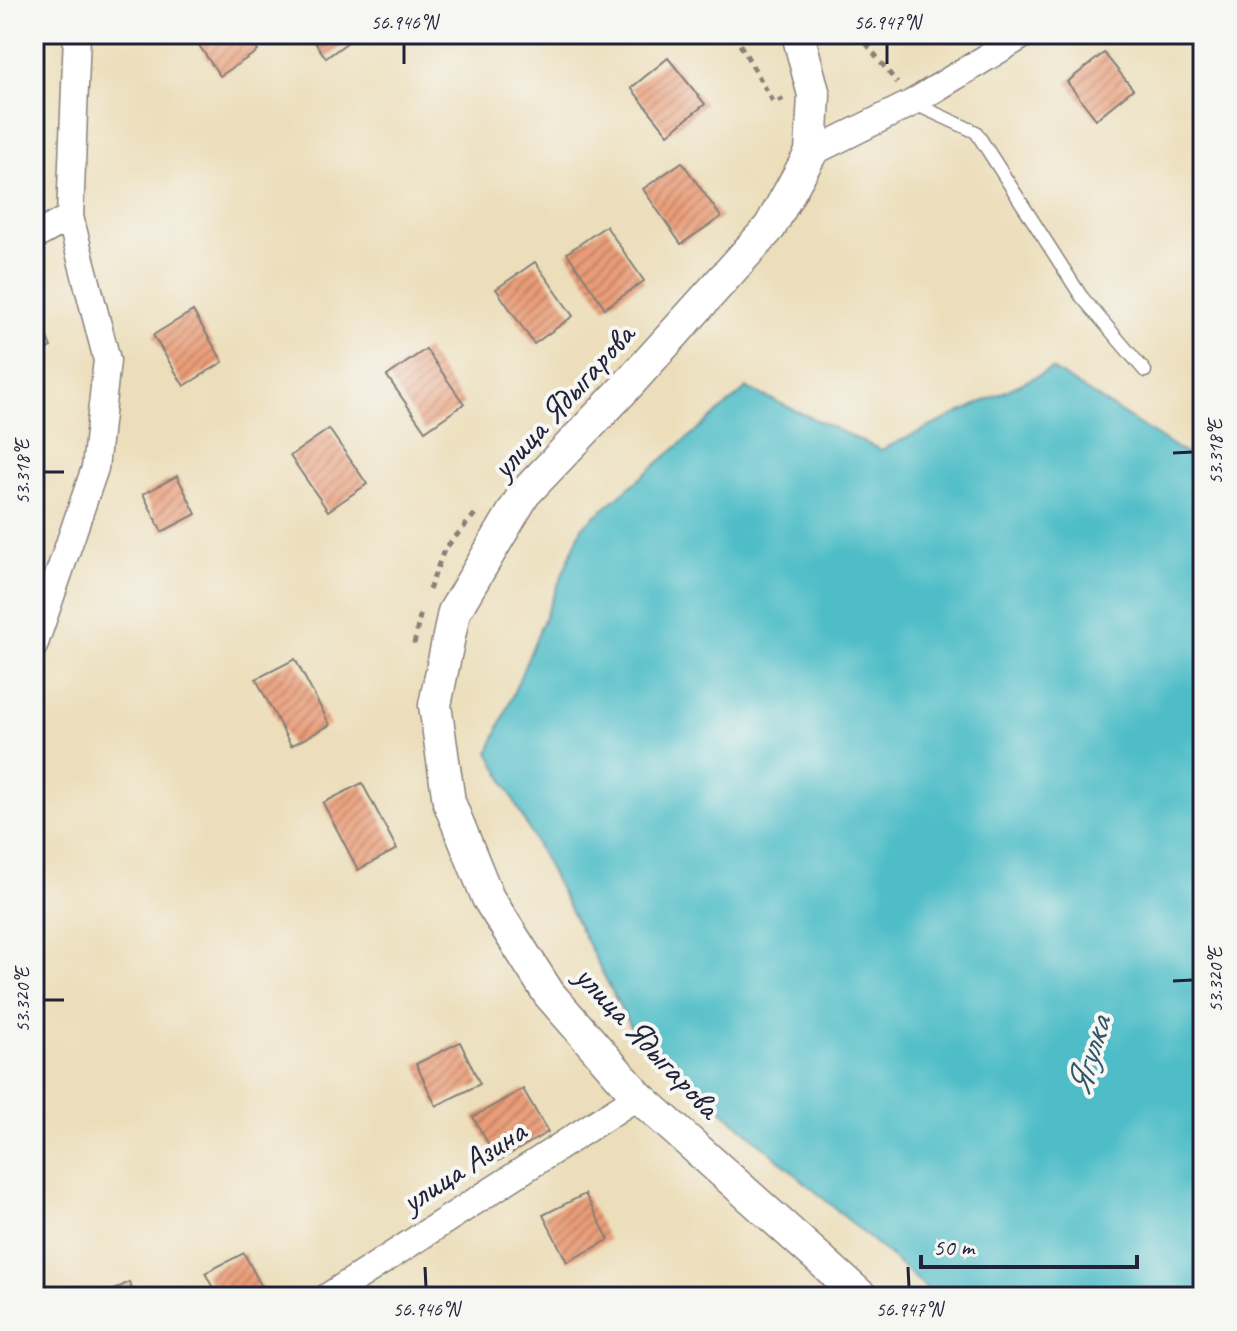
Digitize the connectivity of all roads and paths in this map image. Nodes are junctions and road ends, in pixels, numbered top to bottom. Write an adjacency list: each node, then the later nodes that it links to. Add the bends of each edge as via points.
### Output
1 (77, 34): 9 (street)
2 (734, 34): 6 (path, via 774,103)
3 (798, 34): 8 (street, via 814,95)
4 (859, 34): 7 (path)
5 (1025, 34): 7 (street)
6 (794, 92)
7 (912, 103): 8 (street); 11 (lane, via 976,132 1081,296)
8 (811, 153): 15 (street, улица Ядыгарова, via 770,227 524,494 454,612 435,705 449,802 488,898 549,994)
9 (70, 217): 10 (street); 13 (street, via 107,360 95,468)
10 (34, 237)
11 (1145, 371)
12 (482, 505): 14 (path, via 444,550 418,618)
13 (34, 646)
14 (411, 658)
15 (638, 1096): 16 (street, улица Азина); 17 (street, улица Ядыгарова)
16 (327, 1297)
17 (862, 1297)

